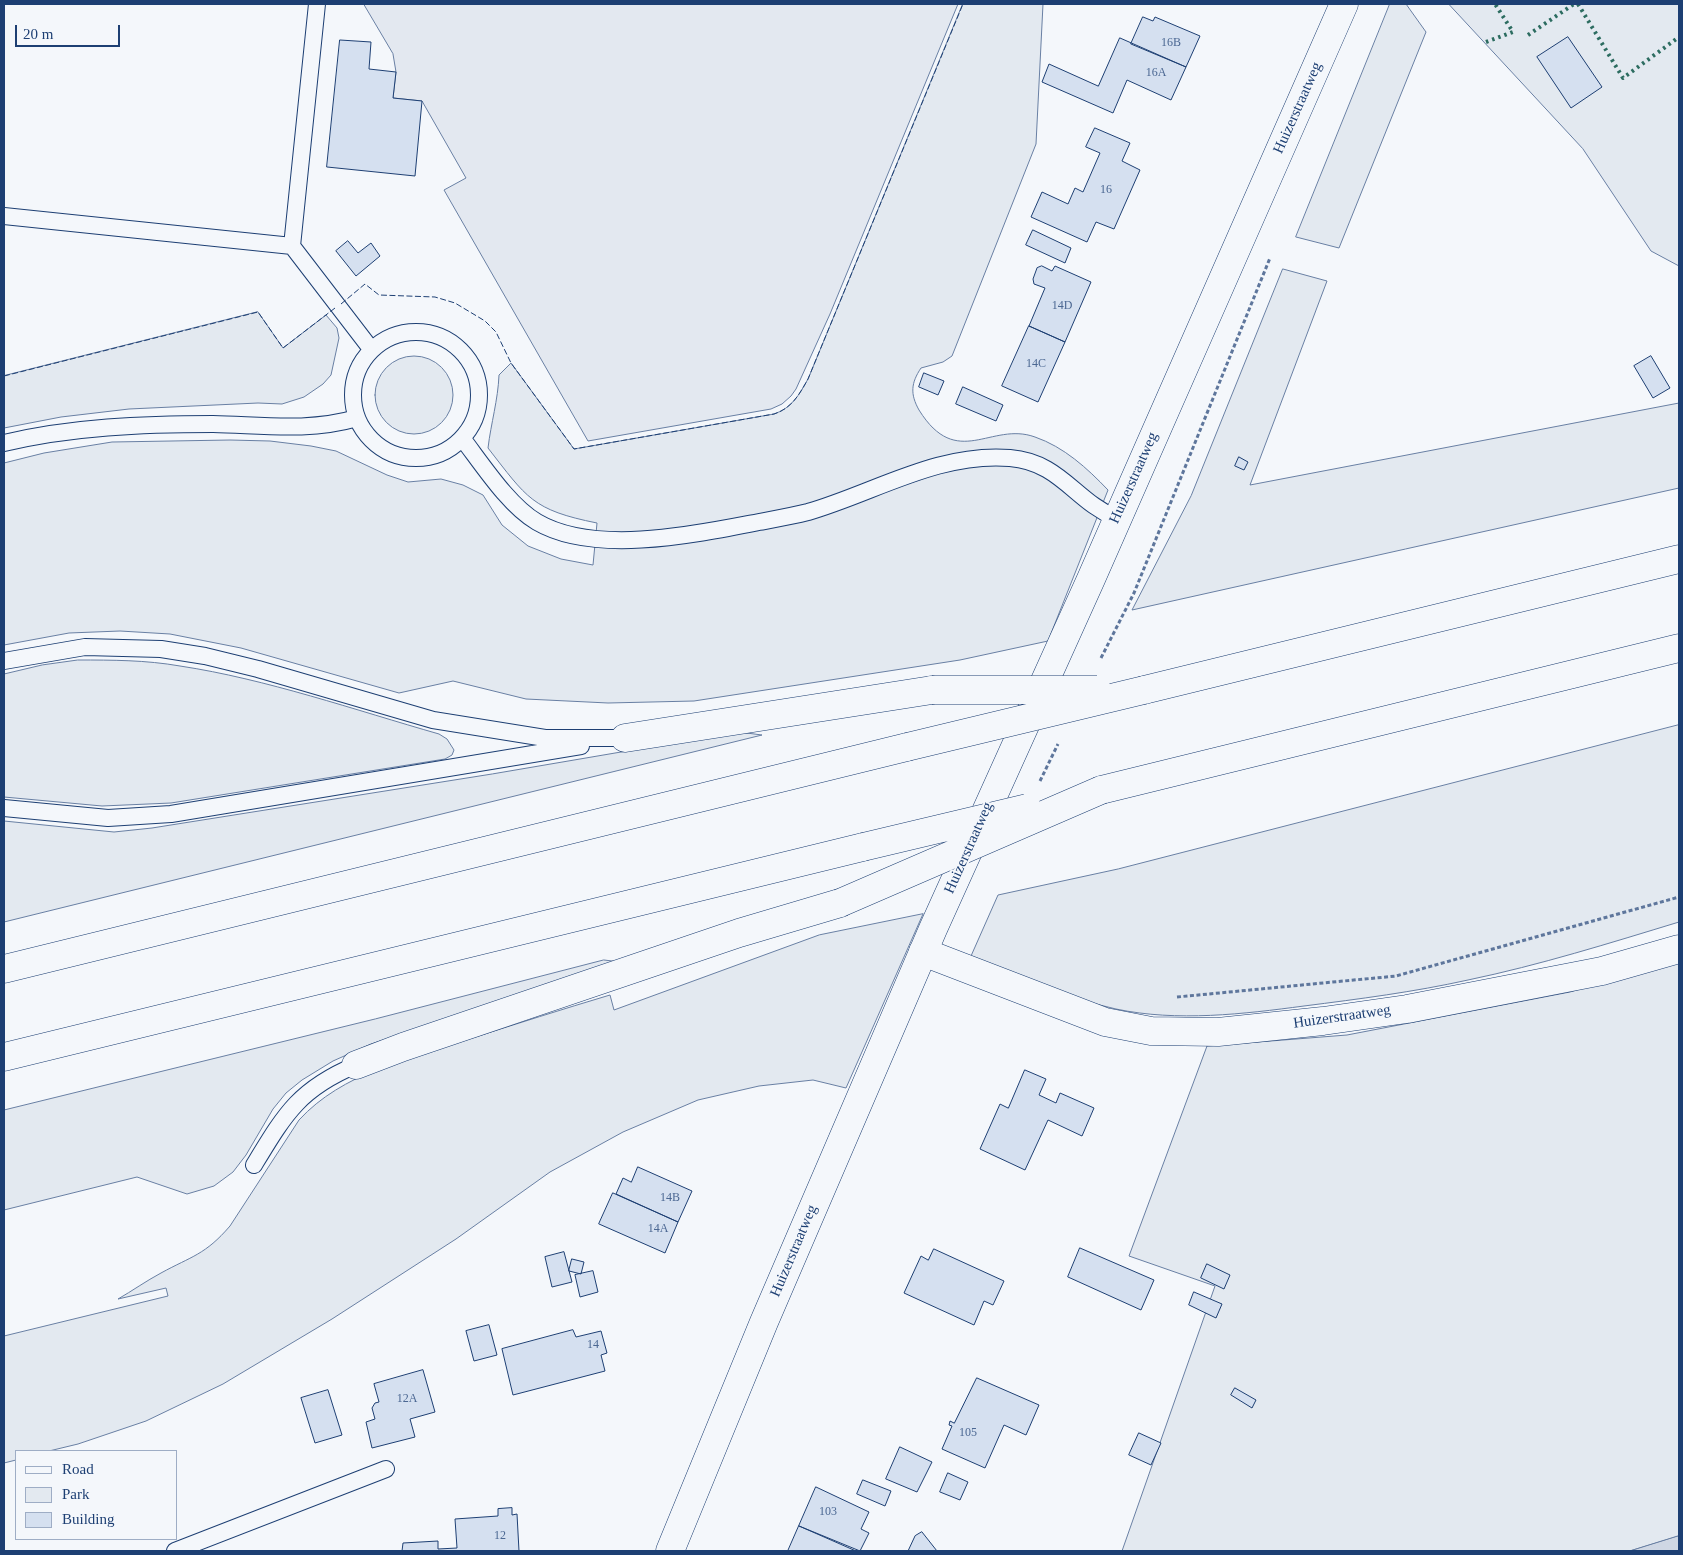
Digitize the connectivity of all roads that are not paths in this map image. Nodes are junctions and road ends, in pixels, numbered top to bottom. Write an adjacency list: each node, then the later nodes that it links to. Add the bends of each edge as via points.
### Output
1 (317, 4): 4 (lane)
2 (1344, 4): 9 (main road, Huizerstraatweg)
3 (4, 216): 4 (lane)
4 (292, 246): 5 (lane)
5 (371, 349): 6 (lane, via 359,366 352,387); 7 (lane, via 388,337 401,333 429,332 448,340 464,353 475,370 479,390 478,411 470,430)
6 (357, 418): 7 (lane, via 361,429 375,444 394,455 415,459 437,455); 8 (lane, via 295,428 215,424 130,426)
7 (462, 438): 9 (lane, via 514,503 535,522 555,531 585,537 634,539 734,527 807,512 930,468 990,457 1032,462 1055,473 1099,511)
8 (4, 443)
9 (1116, 518): 18 (main road, Huizerstraatweg)
10 (1679, 559): 13 (main road)
11 (1679, 648): 15 (main road)
12 (4, 661): 14 (lane, via 85,647 161,649 258,669 433,720 545,738)
13 (1144, 690): 14 (main road, bridge, via 932,690); 19 (main road, bridge)
14 (625, 738): 16 (lane, via 171,814 108,818)
15 (1101, 790): 20 (main road, bridge); 21 (main road, bridge, via 840,903 739,933)
16 (4, 808)
17 (1679, 949): 18 (main road, Huizerstraatweg, via 1602,971 1407,1009 1218,1032 1151,1031 1105,1022)
18 (923, 952): 25 (main road, Huizerstraatweg, via 767,1314)
19 (4, 969)
20 (4, 1057)
21 (356, 1065): 22 (lane, via 320,1083 291,1107)
22 (254, 1165)
23 (386, 1469): 24 (lane)
24 (175, 1551)
25 (670, 1551)

